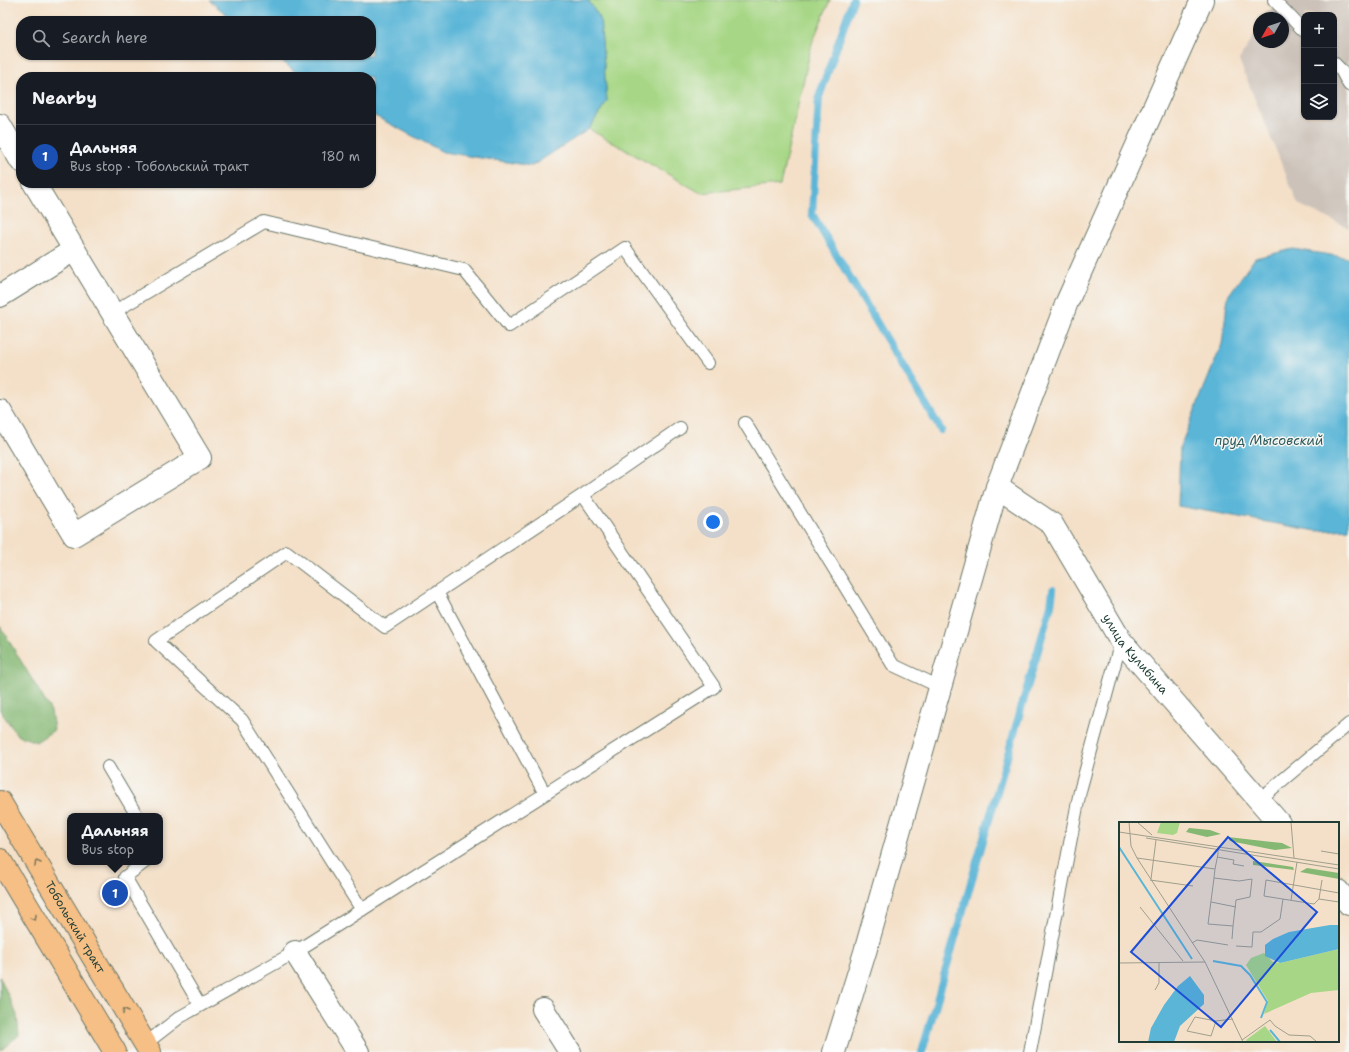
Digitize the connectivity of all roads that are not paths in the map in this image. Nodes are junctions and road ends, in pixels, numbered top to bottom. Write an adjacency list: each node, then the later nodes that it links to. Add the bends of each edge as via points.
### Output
1 (1202, 0): 16 (street, via 1067,302)
2 (1274, 0): 3 (lane)
3 (1301, 28)
4 (1341, 65): 5 (lane)
5 (1349, 85)
6 (0, 125): 7 (street)
7 (16, 152)
8 (37, 188): 9 (street)
9 (74, 250): 10 (street); 11 (street)
10 (0, 296)
11 (112, 313): 12 (lane, via 264,222 464,270 509,326 625,248); 13 (street, via 200,458 74,535)
12 (708, 363)
13 (0, 411)
14 (745, 423): 20 (lane, via 892,665)
15 (680, 428): 17 (lane)
16 (997, 487): 19 (street, улица Кулибина, via 1052,524); 20 (street)
17 (583, 495): 18 (lane); 23 (lane, via 714,687)
18 (437, 592): 23 (lane); 32 (lane, via 385,627 287,552 156,641 242,720)
19 (1121, 641): 24 (street, улица Кулибина); 41 (lane, via 1080,791)
20 (940, 686): 40 (street)
21 (1349, 724): 24 (lane)
22 (108, 767): 26 (lane)
23 (545, 794): 32 (lane)
24 (1259, 800): 27 (street, улица Кулибина)
25 (0, 802): 36 (main road, Тобольский тракт, one-way to 25)
26 (135, 813)
27 (1278, 822)
28 (0, 860): 37 (main road, one-way to 37)
29 (141, 865): 34 (lane, via 125,877)
30 (1339, 892): 31 (street)
31 (1349, 904)
32 (362, 910): 33 (lane)
33 (295, 952): 34 (lane); 38 (street)
34 (200, 1005): 36 (lane, via 180,1017)
35 (543, 1009): 39 (street)
36 (142, 1049)
37 (115, 1052)
38 (358, 1052)
39 (570, 1052)
40 (834, 1052)
41 (1030, 1052)

